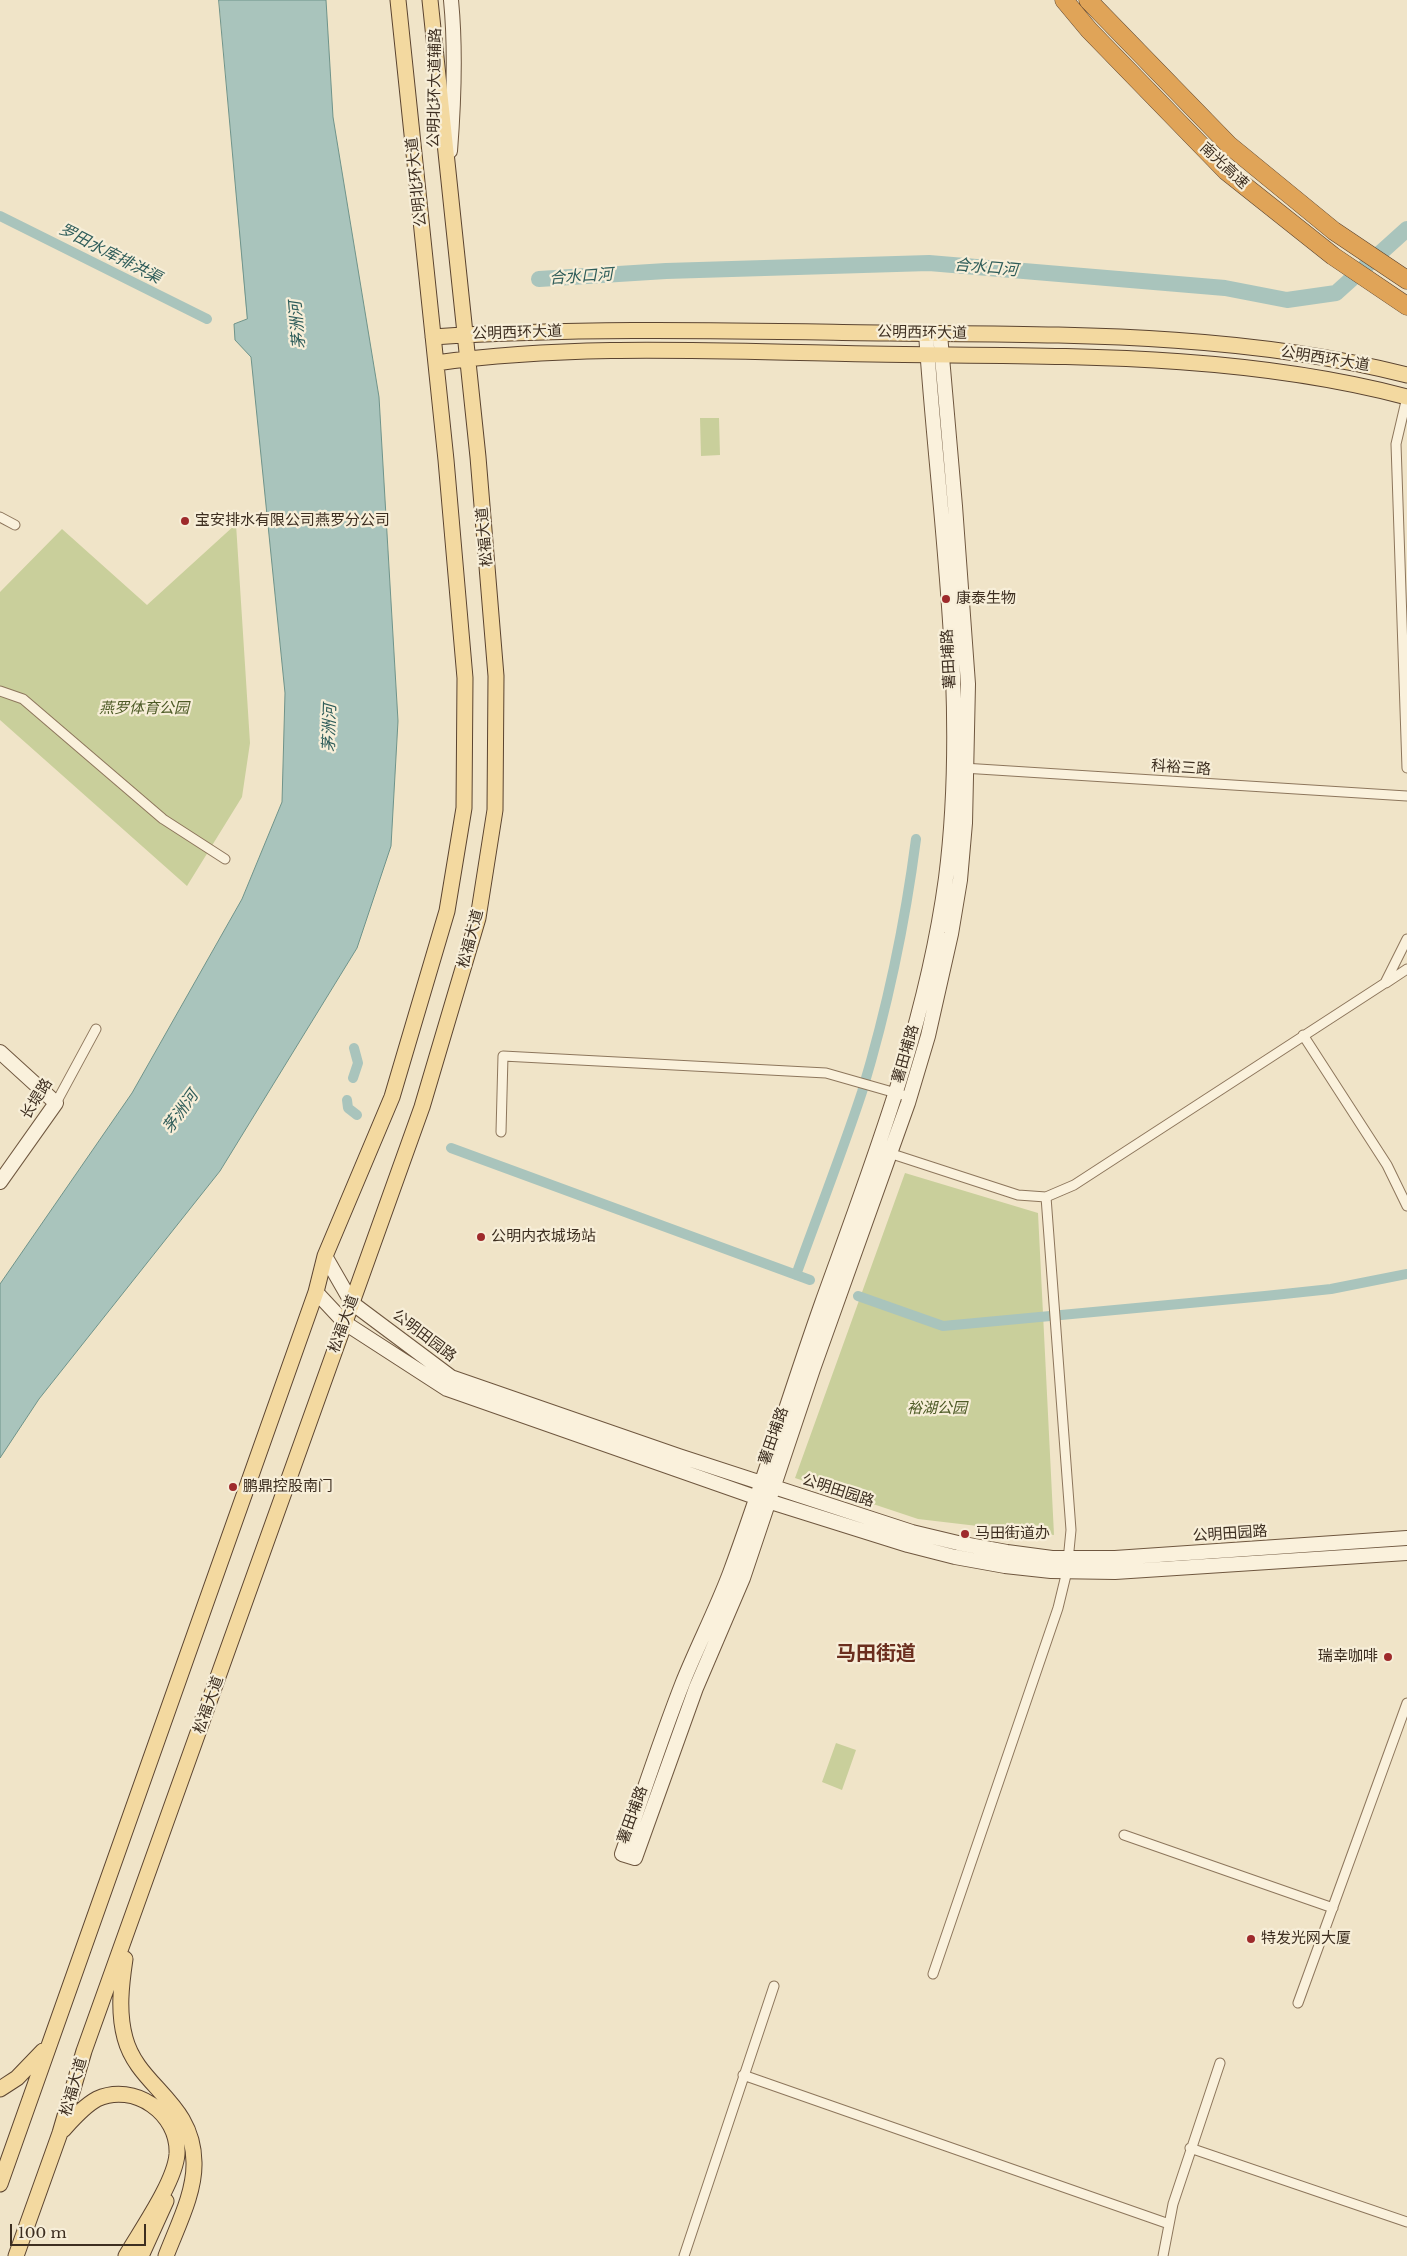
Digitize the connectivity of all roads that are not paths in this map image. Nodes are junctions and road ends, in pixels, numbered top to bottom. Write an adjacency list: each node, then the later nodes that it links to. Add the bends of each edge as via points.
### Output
1 (398, 0): 11 (main road, 公明北环大道)
2 (430, 0): 6 (main road)
3 (452, 0): 6 (street, 公明北环大道辅路, via 454,90)
4 (1063, 0): 8 (highway, 南光高速, via 1226,171 1333,256)
5 (1089, 0): 7 (highway, 南光高速, via 1229,145 1334,231)
6 (448, 176): 10 (main road)
7 (1407, 280)
8 (1407, 306)
9 (933, 333): 10 (main road, 公明西环大道, via 577,331); 12 (street, 薯田埔路); 15 (main road, 公明西环大道, via 1191,341 1292,353)
10 (465, 335): 11 (main road, 公明西环大道); 13 (main road)
11 (433, 337): 14 (main road, 公明北环大道)
12 (934, 355): 13 (main road, 公明西环大道, via 582,350); 16 (main road, 公明西环大道, via 1194,361 1368,386); 20 (street, 薯田埔路, via 954,684); 21 (street, 薯田埔路, via 955,506 968,684)
13 (468, 359): 14 (main road, 公明西环大道); 40 (main road, 松福大道, via 496,676 496,810 478,918 422,1107)
14 (436, 363): 38 (main road, 松福大道, via 465,678 464,808 447,911 395,1088)
15 (1407, 375)
16 (1407, 397): 22 (street, via 1396,444)
17 (0, 517): 18 (street)
18 (15, 525)
19 (0, 691): 24 (street, via 23,699 163,819)
20 (952, 768): 21 (street, 科裕三路); 31 (street, 薯田埔路, via 951,822 937,932)
21 (967, 768): 23 (street, 科裕三路); 31 (street, 薯田埔路, via 960,880 951,934 928,1036)
22 (1407, 768)
23 (1407, 796)
24 (225, 859)
25 (1407, 939): 27 (street)
26 (1407, 969): 27 (street)
27 (1385, 983): 29 (street)
28 (96, 1029): 32 (street, 长堤路)
29 (1303, 1035): 36 (street, via 1074,1185); 37 (street, via 1387,1165)
30 (0, 1052): 32 (street)
31 (904, 1095): 33 (street, via 826,1073 503,1056); 34 (street, 薯田埔路)
32 (56, 1103): 35 (street, 长堤路)
33 (501, 1132)
34 (884, 1151): 36 (street, via 1018,1195); 42 (street, 薯田埔路)
35 (0, 1182)
36 (1046, 1197): 46 (street, via 1071,1530)
37 (1407, 1206)
38 (325, 1256): 39 (main road, 松福大道); 40 (street, 公明田园路)
39 (316, 1292): 41 (street, 公明田园路); 54 (main road, 松福大道)
40 (352, 1303): 41 (main road, 松福大道); 42 (street, 公明田园路, via 451,1377)
41 (345, 1323): 43 (street, 公明田园路, via 447,1389); 50 (main road, 松福大道)
42 (767, 1485): 43 (street, 薯田埔路); 46 (street, 公明田园路, via 912,1532)
43 (762, 1499): 43 (street, 薯田埔路, via 683,1683 622,1854 635,1858 696,1688 743,1578); 46 (street, 公明田园路, via 955,1557 1005,1566)
44 (1407, 1538): 46 (street, 公明田园路, via 1115,1558)
45 (1407, 1553): 46 (street, 公明田园路, via 1115,1572)
46 (1068, 1565): 51 (street, via 1058,1608)
47 (1407, 1703): 49 (street)
48 (1124, 1835): 49 (street)
49 (1333, 1908): 53 (street)
50 (130, 1928): 58 (main road, 松福大道, via 84,2051); 67 (main road, via 120,1995 125,2040 145,2073 180,2114 193,2144 193,2181)
51 (933, 1974)
52 (774, 1986): 56 (street)
53 (1298, 2003)
54 (48, 2047): 57 (main road, via 17,2078); 61 (main road, 松福大道)
55 (1220, 2064): 59 (street)
56 (743, 2075): 63 (street); 68 (street)
57 (0, 2089)
58 (60, 2133): 60 (main road, via 82,2110 97,2100 116,2094 132,2096 146,2101 167,2119 176,2144); 64 (main road, 松福大道)
59 (1190, 2148): 62 (street); 63 (street)
60 (174, 2171): 65 (main road); 66 (main road, via 159,2220)
61 (0, 2184)
62 (1407, 2222)
63 (1169, 2224): 69 (street)
64 (16, 2256)
65 (126, 2256)
66 (141, 2256)
67 (166, 2256)
68 (684, 2256)
69 (1163, 2256)

